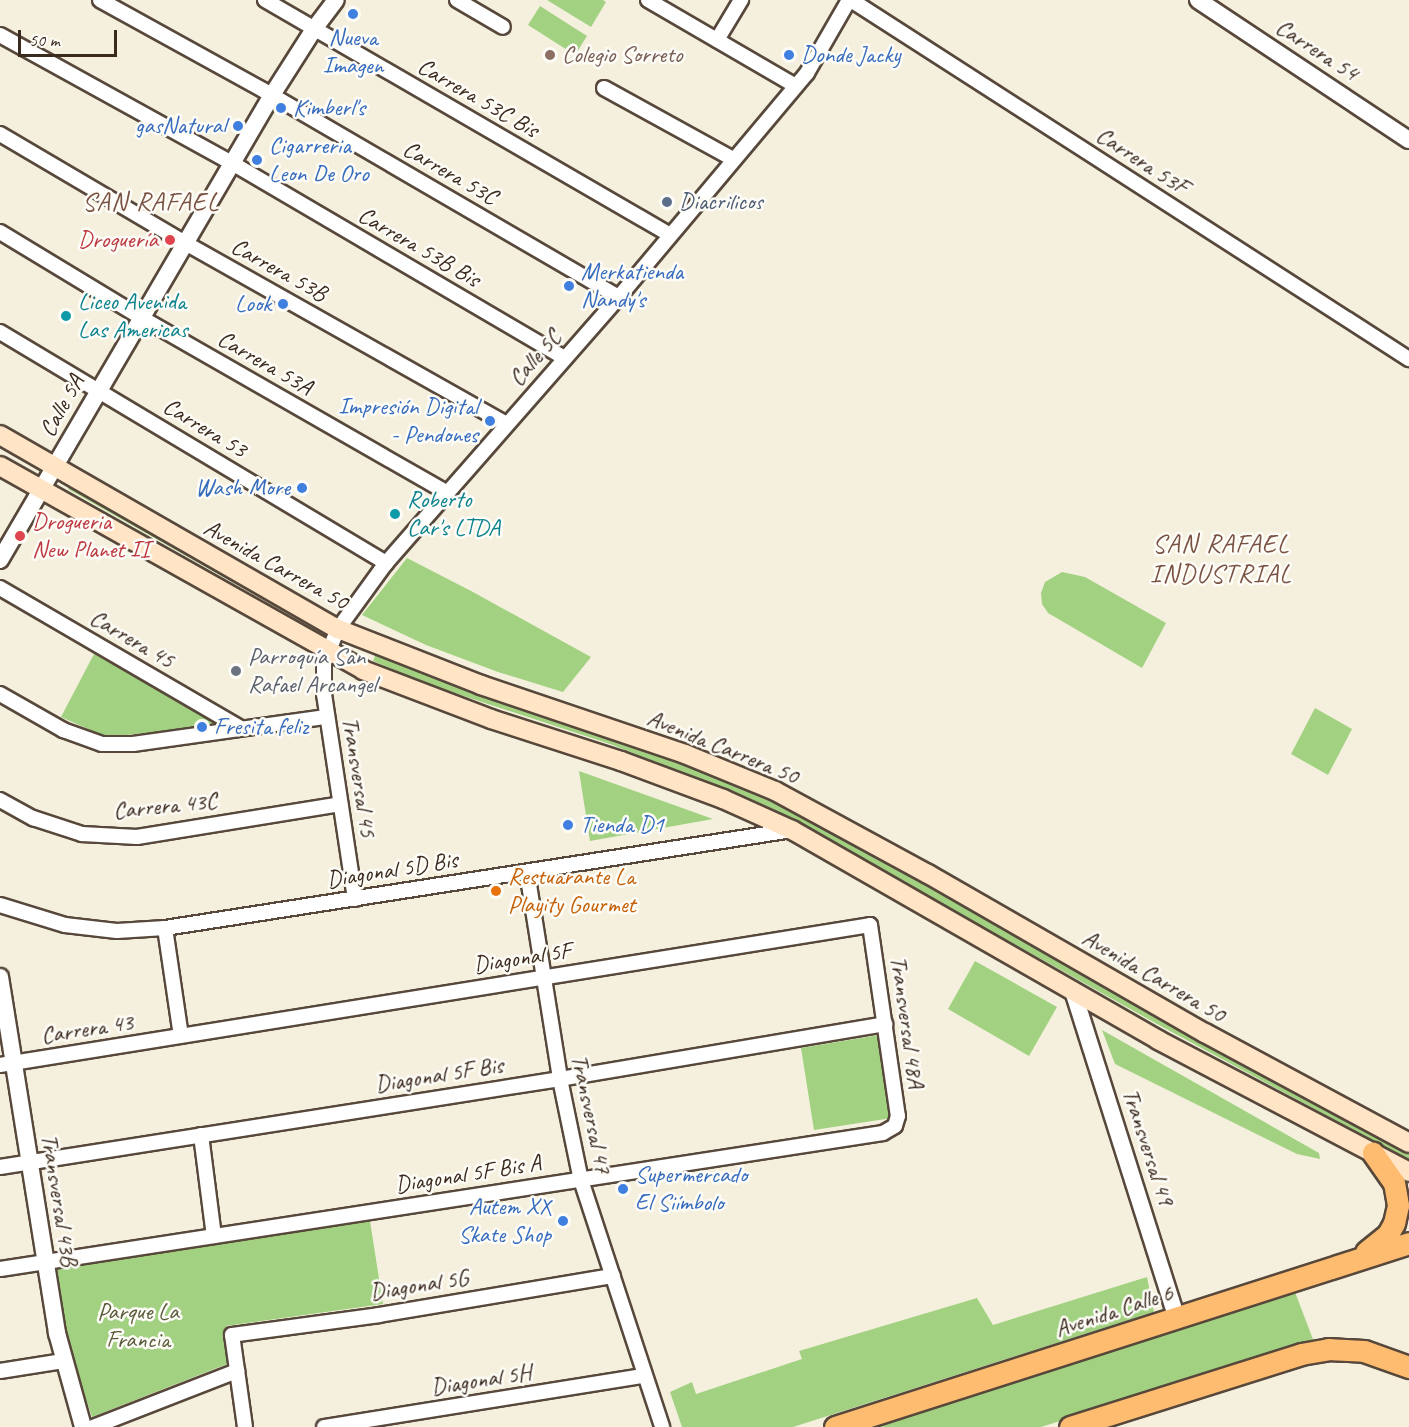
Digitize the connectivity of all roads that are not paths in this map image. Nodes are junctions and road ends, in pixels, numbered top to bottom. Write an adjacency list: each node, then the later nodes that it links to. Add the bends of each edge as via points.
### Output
1 (100, 0): 15 (street, Carrera 53C)
2 (265, 0): 10 (street, Carrera 53C Bis)
3 (336, 0): 10 (street, Calle 5A)
4 (457, 0): 9 (street)
5 (648, 0): 12 (street)
6 (741, 0): 12 (street)
7 (850, 0): 13 (street, Calle 5C); 27 (street, Carrera 53F)
8 (1198, 0): 17 (street, Carrera 54)
9 (503, 27)
10 (314, 29): 15 (street, Calle 5A); 21 (street, Carrera 53C Bis)
11 (0, 34): 19 (street, Carrera 53B Bis)
12 (717, 40): 13 (street)
13 (796, 86): 18 (street, Calle 5C)
14 (604, 88): 18 (street)
15 (272, 95): 19 (street, Calle 5A); 23 (street, Carrera 53C)
16 (0, 134): 22 (street, Carrera 53B)
17 (1409, 140)
18 (733, 159): 21 (street, Calle 5C)
19 (232, 163): 22 (street, Calle 5A); 26 (street, Carrera 53B Bis)
20 (0, 232): 24 (street, Carrera 53A)
21 (670, 235): 23 (street, Calle 5C)
22 (187, 244): 24 (street, Calle 5A); 29 (street, Carrera 53B)
23 (619, 297): 26 (street, Calle 5C)
24 (142, 318): 28 (street, Calle 5A); 34 (street, Carrera 53A)
25 (0, 332): 28 (street, Carrera 53)
26 (565, 358): 29 (street, Calle 5C)
27 (1409, 359)
28 (97, 390): 32 (street, Calle 5A); 36 (street, Carrera 53)
29 (507, 424): 34 (street, Calle 5C)
30 (0, 435): 32 (main road, Avenida Carrera 50)
31 (0, 466): 33 (main road, Avenida Carrera 50)
32 (55, 468): 33 (street, Calle 5A); 38 (main road, Avenida Carrera 50)
33 (41, 491): 35 (street, Calle 5A); 39 (main road, Avenida Carrera 50)
34 (447, 493): 36 (street, Calle 5C)
35 (0, 560)
36 (386, 563): 38 (street, Calle 5C)
37 (0, 588): 42 (street, Carrera 45)
38 (338, 629): 39 (street, Transversal 45); 60 (main road, Avenida Carrera 50, via 481,685 685,754 775,791)
39 (328, 652): 41 (street, Transversal 45, via 324,663); 45 (main road, Avenida Carrera 50, via 409,689 621,760)
40 (0, 694): 42 (street, via 63,730 102,744 133,744)
41 (326, 717): 42 (street); 44 (street, Transversal 45)
42 (241, 728)
43 (0, 800): 44 (street, Carrera 43C, via 33,818 81,834 137,837)
44 (340, 804): 47 (street, Transversal 45)
45 (792, 830): 46 (street, Diagonal 5D Bis); 53 (main road, Avenida Carrera 50)
46 (526, 872): 47 (street, Diagonal 5D Bis); 52 (street, Transversal 47)
47 (355, 899): 50 (street, Diagonal 5D Bis)
48 (0, 905): 50 (street, Diagonal 5D Bis, via 65,925 117,931)
49 (870, 925): 52 (street, Diagonal 5F); 54 (street, Transversal 48A)
50 (165, 928): 55 (street)
51 (0, 977): 56 (street, Transversal 43B)
52 (542, 977): 55 (street, Diagonal 5F); 57 (street, Transversal 47)
53 (1073, 991): 61 (main road, Avenida Carrera 50); 72 (street, Transversal 49)
54 (885, 1024): 57 (street, Diagonal 5F Bis); 58 (street, Transversal 48A, via 898,1116)
55 (181, 1036): 56 (street, Carrera 43)
56 (7, 1064): 62 (street, Transversal 43B)
57 (560, 1079): 59 (street, Diagonal 5F Bis); 65 (street, Transversal 47)
58 (895, 1126): 65 (street, Diagonal 5F Bis A, via 883,1133)
59 (201, 1135): 62 (street, Diagonal 5F Bis); 66 (street)
60 (1409, 1143)
61 (1373, 1153): 64 (main road, Avenida Carrera 50); 68 (main road, via 1394,1183 1398,1205 1388,1234)
62 (29, 1163): 63 (street, Diagonal 5F Bis); 69 (street, Transversal 43B)
63 (0, 1167)
64 (1409, 1172)
65 (581, 1180): 66 (street, Diagonal 5F Bis A); 71 (street, Transversal 47)
66 (214, 1236): 69 (street, Diagonal 5F Bis A)
67 (1409, 1243): 68 (main road, Avenida Calle 6)
68 (1352, 1262): 72 (main road, Avenida Calle 6)
69 (45, 1263): 70 (street, Diagonal 5F Bis A); 73 (street, Transversal 43B)
70 (0, 1269)
71 (612, 1276): 76 (street, Diagonal 5G, via 232,1335); 77 (street, Transversal 47)
72 (1177, 1318): 83 (main road, Avenida Calle 6)
73 (63, 1360): 75 (street); 78 (street, Transversal 43B)
74 (1409, 1367): 84 (main road, via 1364,1351 1328,1349 1301,1354)
75 (0, 1371)
76 (237, 1371): 79 (street); 80 (street)
77 (644, 1376): 81 (street, Diagonal 5H); 82 (street, Transversal 47)
78 (83, 1427)
79 (93, 1427)
80 (245, 1427)
81 (324, 1427)
82 (662, 1427)
83 (835, 1427)
84 (1070, 1427)

